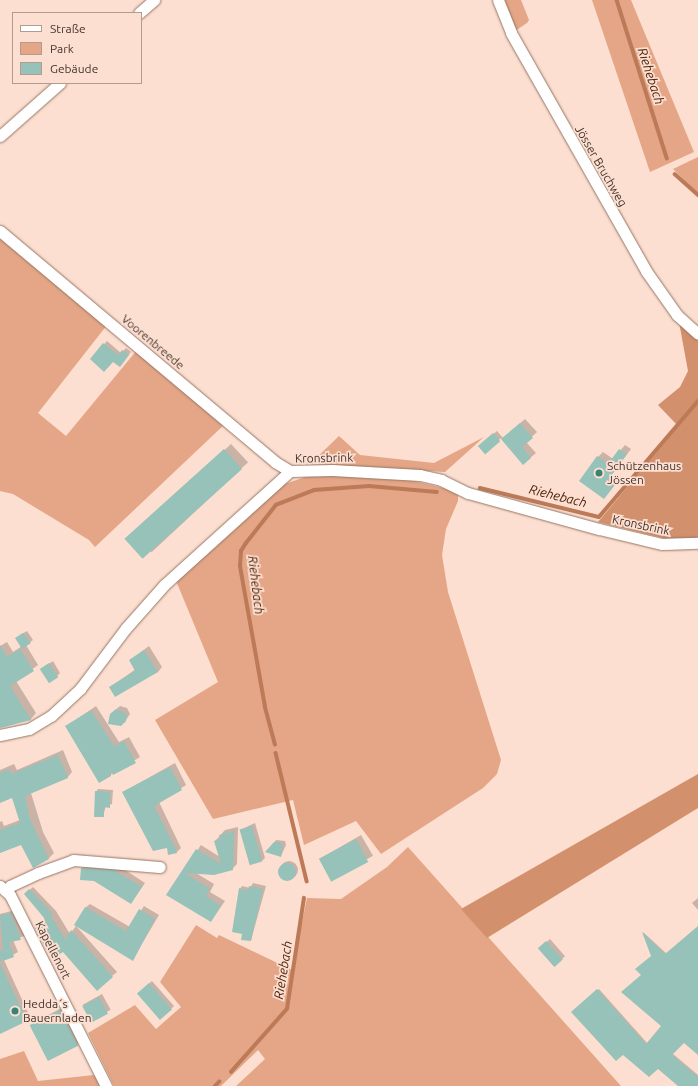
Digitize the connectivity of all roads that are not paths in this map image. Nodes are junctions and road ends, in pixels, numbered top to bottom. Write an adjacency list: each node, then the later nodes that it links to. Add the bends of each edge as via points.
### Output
1 (154, 0): 3 (street)
2 (498, 0): 7 (street, Jösser Bruchweg, via 511,33 646,271 677,315)
3 (140, 12)
4 (59, 84): 5 (street)
5 (0, 136)
6 (0, 231): 8 (street, Voorenbreede)
7 (698, 334)
8 (290, 472): 9 (street, Kronsbrink, via 332,470 420,475 441,480 468,493 598,529 662,544); 10 (street, Kronsbrink, via 164,584 126,628 80,689 51,716 30,729)
9 (698, 543)
10 (0, 735)
11 (160, 868): 12 (street, Kapellenort, via 73,860)
12 (3, 889): 13 (street, Kapellenort)
13 (106, 1086)

